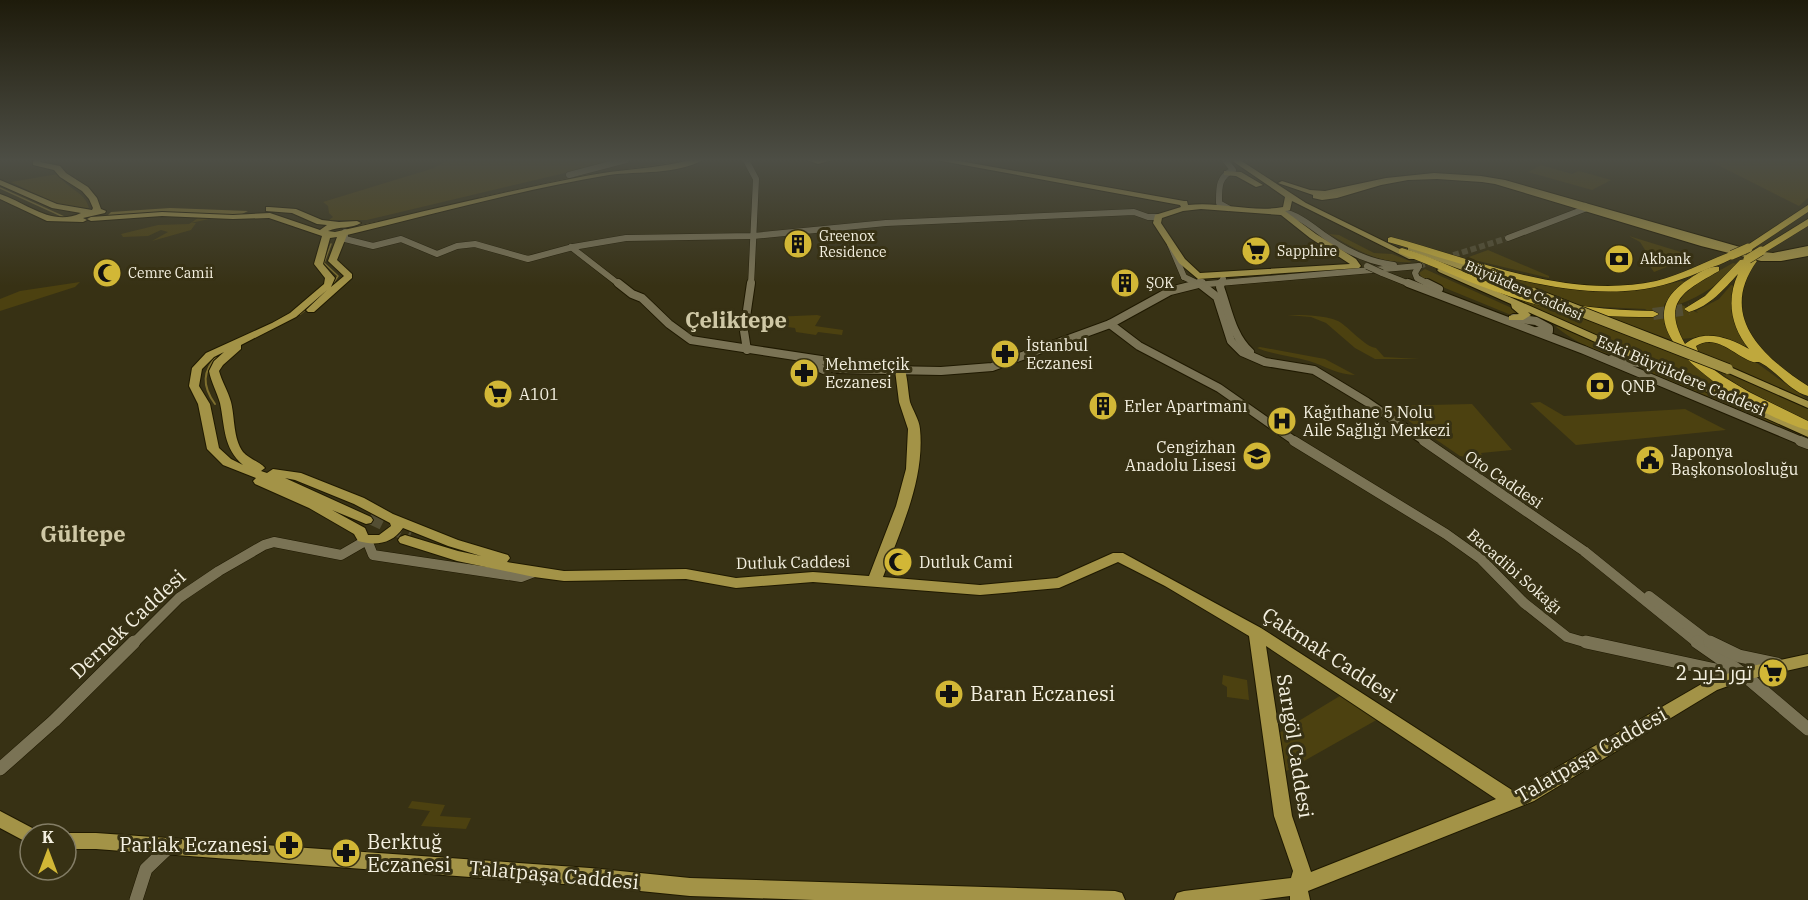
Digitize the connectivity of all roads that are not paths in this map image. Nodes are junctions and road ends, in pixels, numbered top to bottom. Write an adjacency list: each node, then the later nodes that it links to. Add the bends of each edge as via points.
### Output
1 (13, 202): 21 (main road, via 50,219 79,220)
2 (46, 202): 21 (main road)
3 (95, 202): 21 (main road)
4 (454, 202): 24 (main road)
5 (468, 202): 24 (main road)
6 (755, 202): 26 (street)
7 (1165, 202): 14 (main road)
8 (1287, 202): 19 (main road)
9 (1300, 202): 20 (main road, Büyükdere Caddesi)
10 (1314, 202): 18 (main road, Büyükdere Caddesi)
11 (1326, 202): 18 (main road)
12 (1567, 202): 15 (main road)
13 (1219, 203): 14 (street); 16 (street)
14 (1184, 206): 16 (main road); 22 (main road)
15 (1585, 207): 27 (street); 31 (main road, via 1761,258)
16 (1228, 208): 19 (main road)
17 (1808, 208): 33 (highway)
18 (1328, 210): 28 (main road, Büyükdere Caddesi)
19 (1285, 211): 20 (main road); 29 (main road, via 1356,266 1205,277 1190,270); 34 (street, via 1346,249); 36 (street, Eski Büyükdere Caddesi, bridge, via 1326,242)
20 (1316, 211): 28 (main road, Büyükdere Caddesi)
21 (94, 213): 24 (main road, via 165,206 293,211); 25 (main road, via 270,215)
22 (1158, 217): 26 (street, via 1134,212 886,223); 29 (main road, via 1156,223)
23 (1808, 222): 33 (highway, bridge)
24 (344, 229): 25 (main road); 30 (street, via 345,239 369,246 401,239 437,254 475,244 528,259); 46 (main road, via 332,261 349,276)
25 (326, 235): 46 (main road, via 318,264 330,278 328,285)
26 (753, 236): 30 (street, via 626,238); 51 (street, via 750,300 745,316)
27 (1506, 237)
28 (1387, 242): 32 (highway, via 1526,276 1602,289 1655,284); 41 (main road, Büyükdere Caddesi); 45 (highway, via 1541,303 1586,311); 62 (main road, Büyükdere Caddesi, bridge, via 1533,293 1728,369)
29 (1170, 244): 37 (street)
30 (571, 247): 51 (street, via 642,298 691,340)
31 (1808, 251)
32 (1734, 255): 33 (highway, bridge); 56 (highway, via 1686,288 1669,308 1671,329)
33 (1749, 256): 44 (highway, via 1709,298); 61 (highway, via 1735,308 1739,327 1758,353)
34 (1376, 262): 35 (street); 36 (street)
35 (1417, 265): 36 (street); 47 (street, via 1414,273 1425,283)
36 (1381, 272): 38 (street); 39 (street, Eski Büyükdere Caddesi)
37 (1185, 277): 40 (street); 42 (street)
38 (1223, 279): 39 (street, via 1361,275); 40 (street); 43 (street, Oto Caddesi, via 1220,287)
39 (1396, 279): 50 (street, Eski Büyükdere Caddesi)
40 (1198, 283): 42 (street); 43 (street)
41 (1477, 285): 47 (main road, via 1526,315); 59 (main road, Büyükdere Caddesi)
42 (1170, 291): 48 (street)
43 (1225, 308): 65 (street, Oto Caddesi, via 1231,341 1242,352 1265,362 1323,374)
44 (1689, 309)
45 (1653, 314)
46 (298, 316): 67 (main road, via 236,348 214,371 225,405 231,444 245,462); 69 (main road, via 210,355 197,368 194,386 204,404 213,450 256,480)
47 (1512, 318): 49 (street)
48 (1110, 324): 60 (street, via 992,367); 78 (street, Bacadibi Sokağı, via 1139,346 1219,388 1323,460 1446,534 1481,559 1524,603 1567,637)
49 (1547, 325): 50 (street, via 1548,331); 52 (street)
50 (1531, 331): 52 (street, Eski Büyükdere Caddesi)
51 (747, 350): 53 (street)
52 (1584, 350): 55 (street, Eski Büyükdere Caddesi)
53 (764, 352): 54 (street); 57 (street)
54 (821, 360): 57 (street); 58 (street)
55 (1607, 360): 59 (street); 66 (street, Eski Büyükdere Caddesi)
56 (1697, 362): 61 (highway, via 1690,345 1694,342 1725,343 1748,353); 63 (highway, via 1739,392)
57 (811, 364): 58 (street, via 817,368)
58 (838, 367): 60 (street)
59 (1662, 368): 64 (main road, Büyükdere Caddesi)
60 (900, 370): 74 (main road, via 914,428 911,475 904,509)
61 (1808, 393)
62 (1808, 405)
63 (1808, 426)
64 (1808, 433)
65 (1420, 437): 77 (street, Oto Caddesi, via 1588,548 1703,639 1739,658); 78 (street, Oto Caddesi, via 1584,551)
66 (1808, 444)
67 (272, 472): 68 (main road, via 297,476); 69 (main road, via 343,503)
68 (392, 518): 69 (main road, via 371,521); 69 (main road, via 398,526 380,539); 71 (main road)
69 (366, 527): 72 (street, Dutluk Caddesi, via 373,555 521,577); 80 (street, Dernek Caddesi, via 341,555 281,542 264,545 219,571 179,598)
70 (1118, 556): 74 (main road, Dutluk Caddesi, via 1059,583 980,590); 75 (main road, Çakmak Caddesi)
71 (519, 565): 72 (main road, Dutluk Caddesi, via 408,538 433,550); 73 (main road, Dutluk Caddesi)
72 (534, 572): 73 (main road, Dutluk Caddesi)
73 (571, 574): 74 (main road, Dutluk Caddesi, via 686,574 736,583 813,577)
74 (875, 580)
75 (1256, 632): 81 (main road, Çakmak Caddesi, via 1345,686); 87 (main road, Sarıgöl Caddesi, via 1283,816 1302,870)
76 (1808, 660): 77 (main road, Talatpaşa Caddesi)
77 (1780, 665): 78 (main road, Talatpaşa Caddesi)
78 (1738, 676): 79 (street); 81 (main road, Talatpaşa Caddesi, via 1711,686)
79 (1808, 729)
80 (0, 769)
81 (1513, 801): 87 (main road, Talatpaşa Caddesi)
82 (0, 819): 83 (main road)
83 (18, 829)
84 (78, 842): 85 (main road, Talatpaşa Caddesi)
85 (170, 846): 88 (street, via 146,869); 89 (main road, Talatpaşa Caddesi, via 690,887)
86 (1266, 894): 87 (main road, via 1284,890); 90 (main road)
87 (1298, 895)
88 (136, 900)
89 (1115, 900)
90 (1184, 900)

